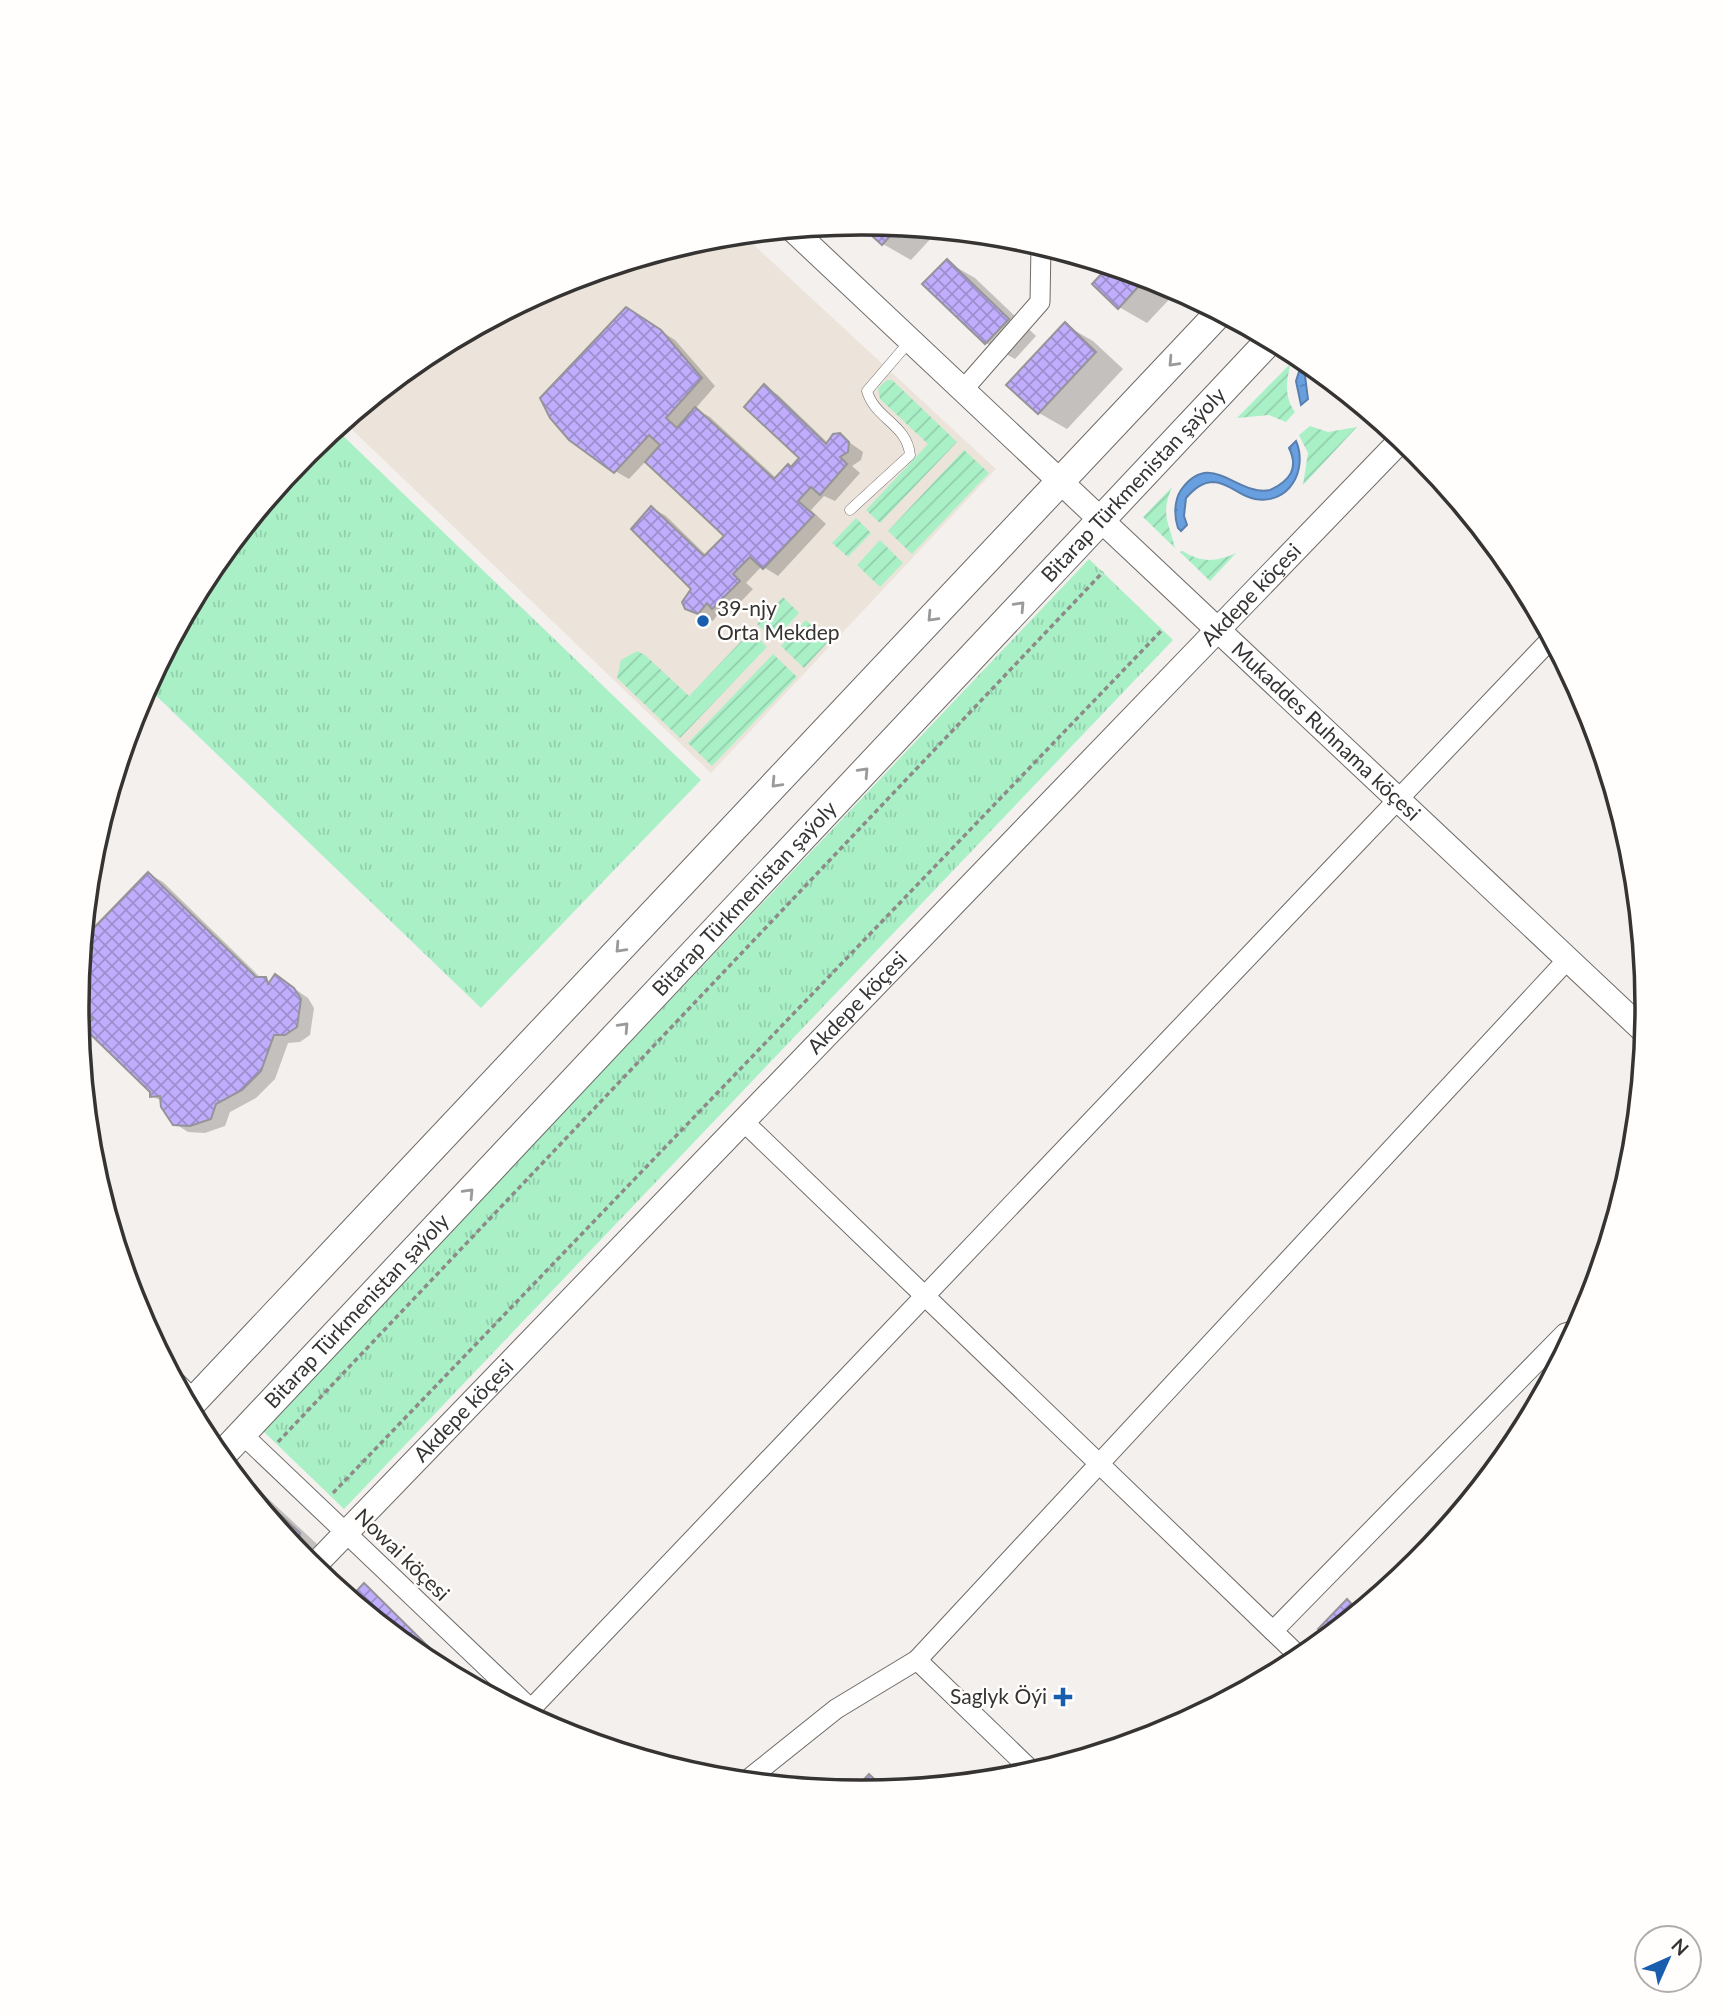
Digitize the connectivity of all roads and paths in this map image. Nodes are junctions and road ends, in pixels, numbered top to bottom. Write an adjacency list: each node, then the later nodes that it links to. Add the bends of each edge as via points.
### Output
1 (800, 237): 4 (street, Mukaddes Ruhnama köçesi)
2 (1041, 256): 6 (street, via 1040,302)
3 (1213, 319): 8 (main road, one-way to 8)
4 (910, 342): 6 (street, Mukaddes Ruhnama köçesi); 9 (lane, via 867,391 870,401 908,440 910,455)
5 (1263, 347): 10 (main road, Bitarap Türkmenistan şaýoly)
6 (962, 391): 8 (street, Mukaddes Ruhnama köçesi)
7 (1394, 447): 13 (street, Akdepe köçesi)
8 (1059, 483): 10 (street, Mukaddes Ruhnama köçesi); 21 (main road, one-way to 21)
9 (850, 510)
10 (1100, 521): 13 (street, Mukaddes Ruhnama köçesi); 22 (main road, Bitarap Türkmenistan şaýoly, one-way to 10)
11 (1103, 572): 24 (path)
12 (1162, 630): 26 (path)
13 (1216, 630): 15 (street, Mukaddes Ruhnama köçesi); 18 (street, Akdepe köçesi)
14 (1544, 646): 15 (street)
15 (1396, 800): 16 (street, Mukaddes Ruhnama köçesi); 19 (street)
16 (1567, 960): 17 (street, Mukaddes Ruhnama köçesi); 25 (street)
17 (1634, 1022)
18 (743, 1121): 19 (street); 27 (street, Akdepe köçesi)
19 (924, 1295): 25 (street); 33 (street, Nowai köçesi)
20 (1559, 1340): 29 (street)
21 (192, 1392)
22 (242, 1434): 23 (main road, Bitarap Türkmenistan şaýoly); 24 (street, Nowai köçesi)
23 (228, 1449)
24 (265, 1456): 26 (street, Nowai köçesi)
25 (1100, 1464): 29 (street); 31 (street)
26 (320, 1508): 27 (street, Nowai köçesi)
27 (346, 1532): 28 (street, Akdepe köçesi); 32 (street, Nowai köçesi)
28 (321, 1559)
29 (1273, 1631): 30 (street)
30 (1292, 1649)
31 (917, 1660): 34 (street); 35 (street, via 836,1709)
32 (525, 1703)
33 (533, 1707)
34 (1023, 1763)
35 (762, 1774)

